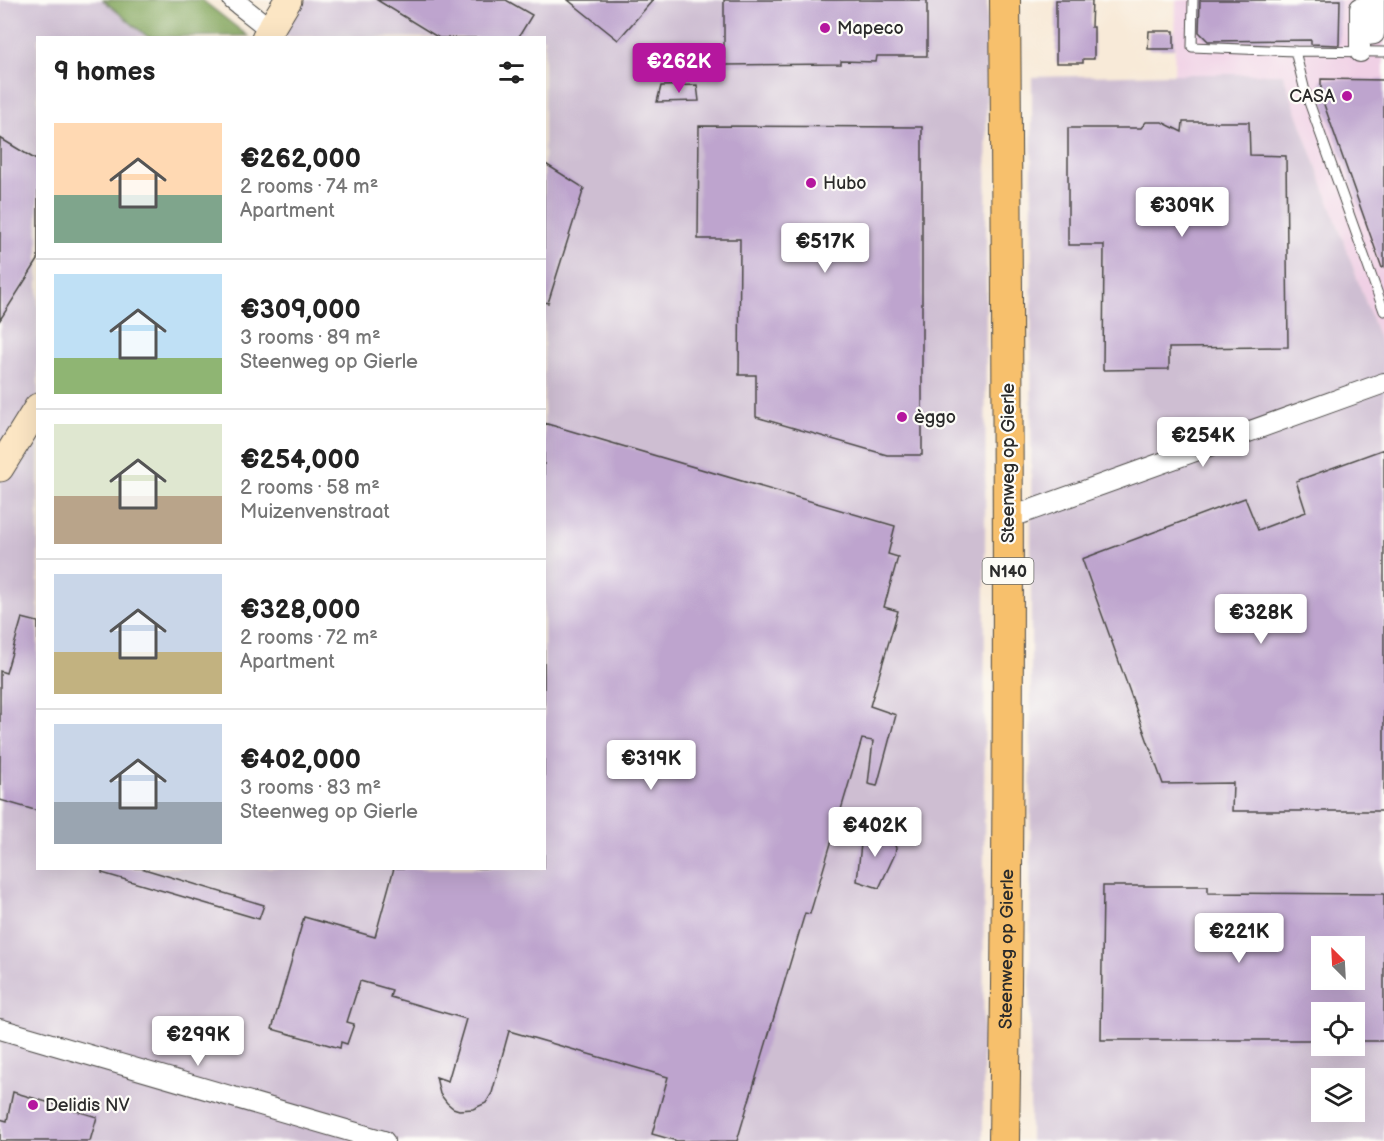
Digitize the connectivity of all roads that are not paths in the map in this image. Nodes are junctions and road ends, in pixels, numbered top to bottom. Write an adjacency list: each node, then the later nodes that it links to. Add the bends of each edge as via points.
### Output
1 (233, 0): 7 (street)
2 (288, 0): 7 (street)
3 (1005, 0): 15 (main road, Steenweg op Gierle / N140)
4 (1193, 0): 8 (lane, via 1191,47)
5 (1374, 0): 9 (street, via 1374,34 1367,35 1366,8 1360,8)
6 (1354, 9): 9 (street)
7 (267, 33)
8 (1295, 51): 9 (lane); 11 (lane, via 1305,91)
9 (1355, 52): 10 (lane)
10 (1384, 52)
11 (1384, 311)
12 (1384, 383): 15 (street)
13 (36, 410): 14 (street)
14 (0, 468)
15 (1009, 518): 18 (main road, Steenweg op Gierle / N140)
16 (0, 1029): 17 (street)
17 (384, 1141)
18 (1004, 1141)

